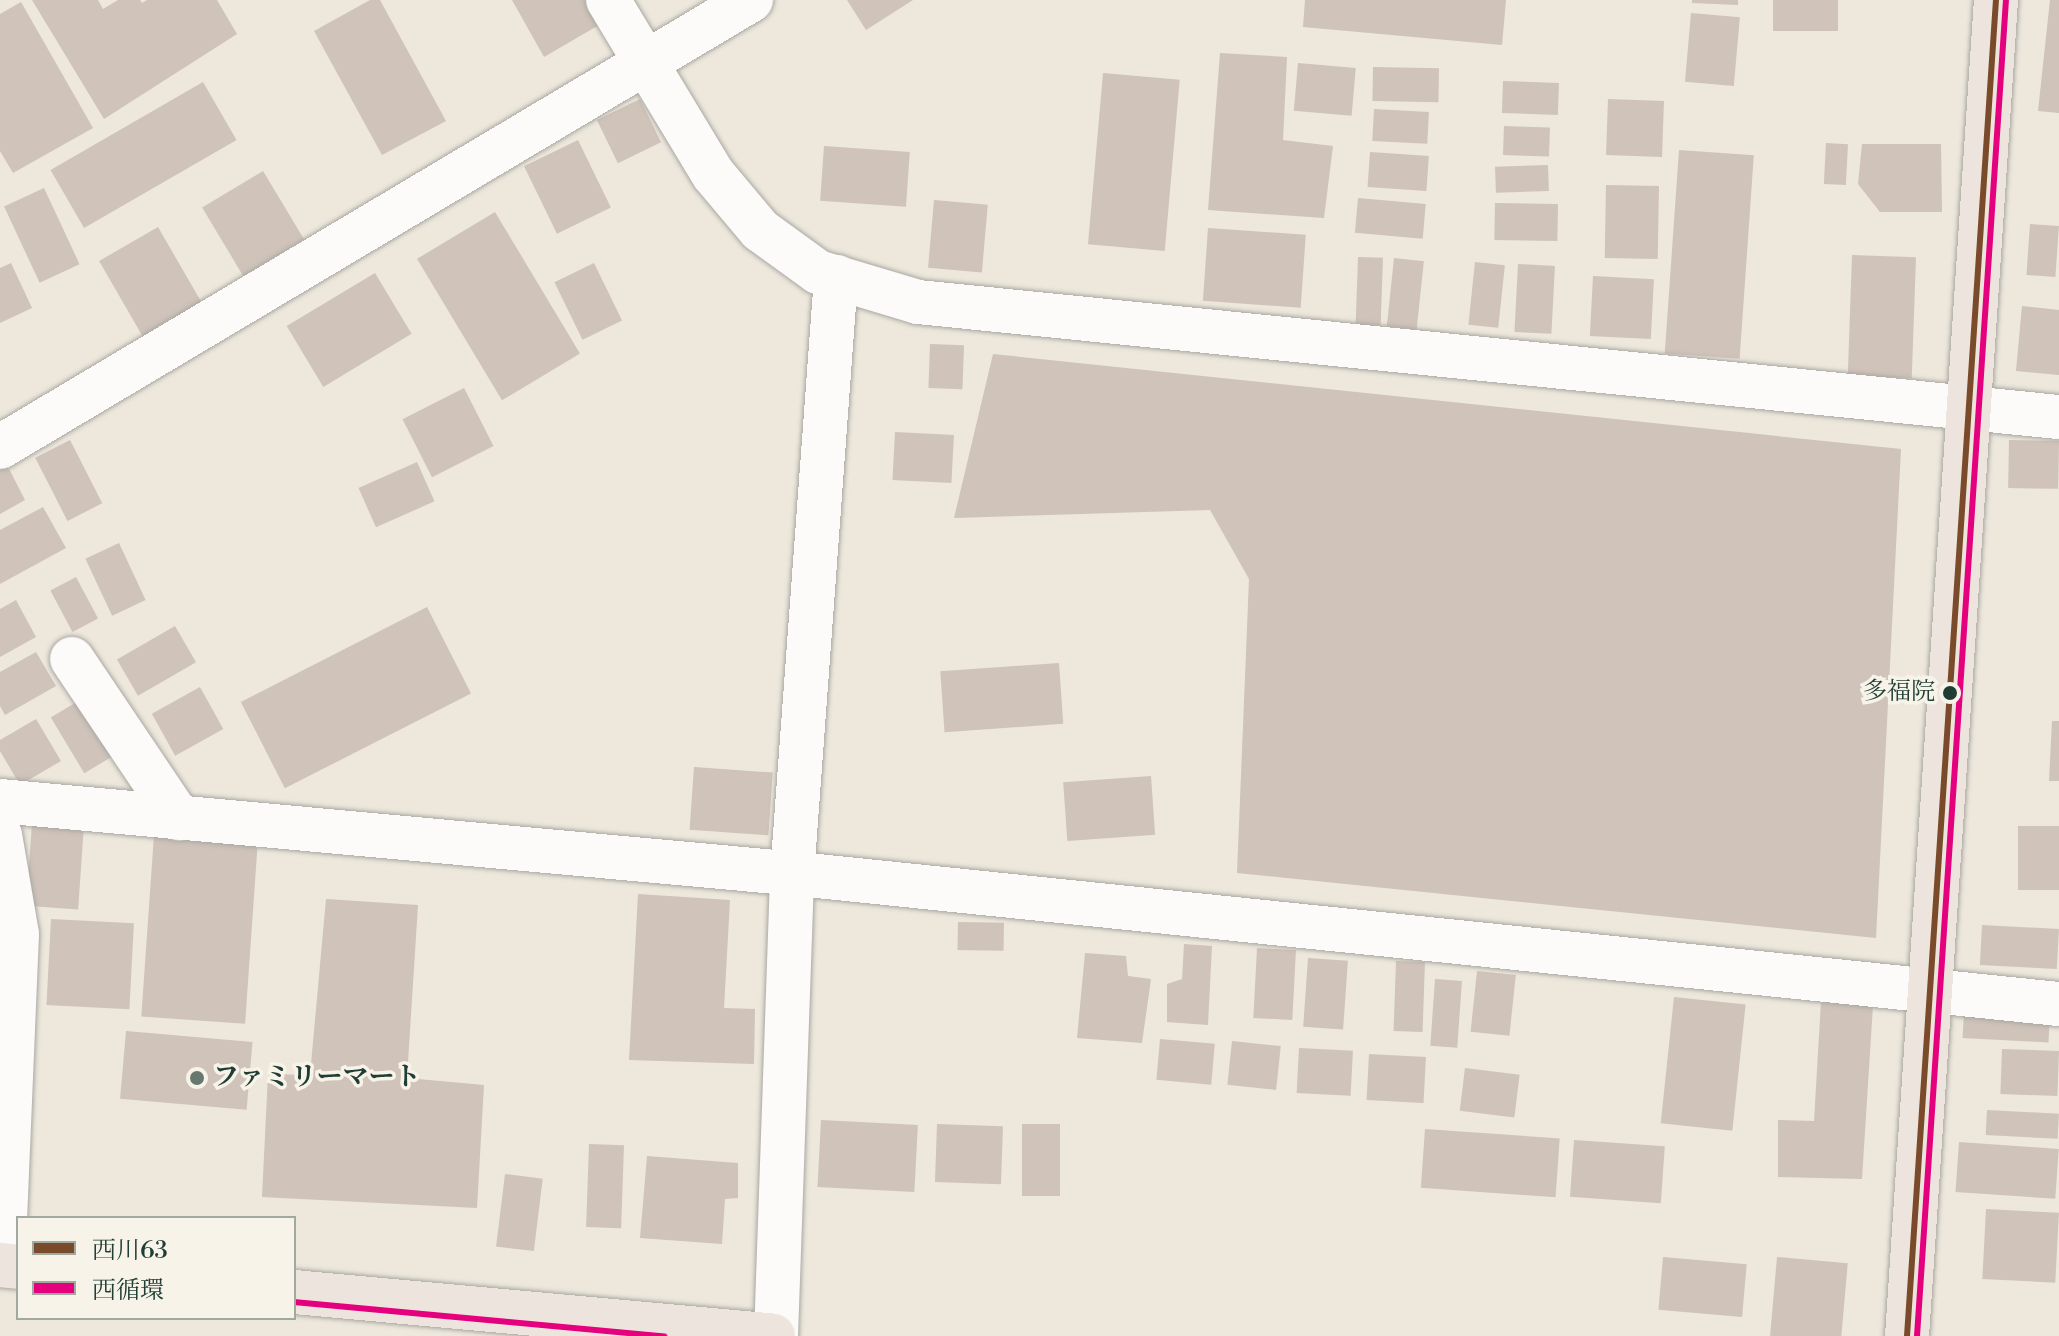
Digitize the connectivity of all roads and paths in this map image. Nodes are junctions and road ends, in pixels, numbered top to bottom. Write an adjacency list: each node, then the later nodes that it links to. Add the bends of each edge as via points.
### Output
1 (608, 0): 4 (street)
2 (751, 0): 4 (street)
3 (1996, 0): 6 (main road)
4 (645, 63): 5 (street, via 713,174 760,230 818,272); 8 (street)
5 (836, 277): 6 (street, via 918,302); 13 (street)
6 (1968, 409): 7 (street); 14 (main road)
7 (2059, 417)
8 (0, 447)
9 (72, 659): 11 (street)
10 (0, 801): 11 (street)
11 (179, 818): 13 (street)
12 (0, 835): 16 (street, via 17,934)
13 (792, 875): 14 (street); 18 (street)
14 (1930, 992): 15 (street); 19 (main road)
15 (2059, 1004)
16 (7, 1266)
17 (296, 1292): 18 (main road)
18 (774, 1336)
19 (1907, 1336)

